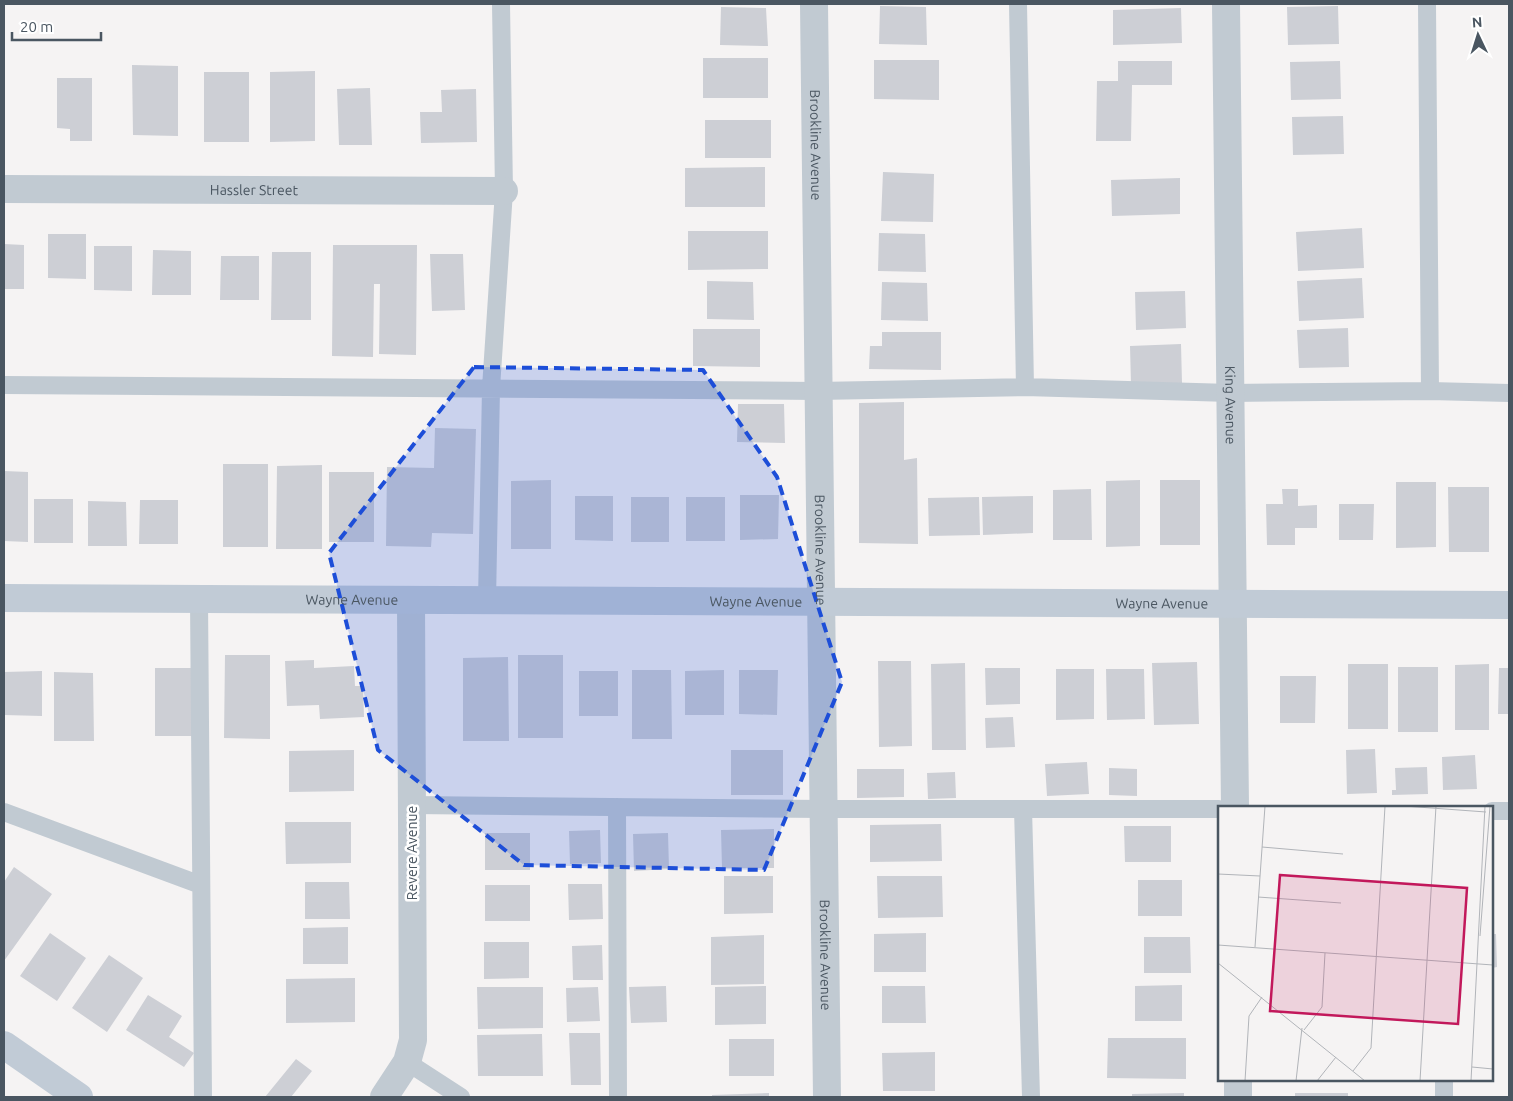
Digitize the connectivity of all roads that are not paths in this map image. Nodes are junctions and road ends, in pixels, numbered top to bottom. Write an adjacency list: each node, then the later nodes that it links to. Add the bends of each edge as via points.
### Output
1 (501, 4): 7 (lane)
2 (814, 4): 11 (street, Brookline Avenue)
3 (1018, 4): 9 (lane)
4 (1226, 4): 13 (street, King Avenue)
5 (1427, 4): 12 (lane)
6 (4, 189): 7 (street, Hassler Street)
7 (504, 191): 10 (lane)
8 (4, 385): 10 (lane)
9 (1025, 387): 11 (lane); 13 (lane)
10 (491, 388): 11 (lane); 18 (lane)
11 (818, 391): 19 (street, Brookline Avenue)
12 (1430, 391): 13 (lane); 14 (lane)
13 (1230, 393): 20 (street, King Avenue)
14 (1509, 393)
15 (4, 598): 16 (main road, Wayne Avenue)
16 (199, 599): 17 (main road, Wayne Avenue); 31 (lane)
17 (411, 601): 18 (main road, Wayne Avenue); 22 (street, Revere Avenue)
18 (487, 601): 19 (main road, Wayne Avenue)
19 (821, 602): 20 (main road, Wayne Avenue); 25 (street, Brookline Avenue)
20 (1233, 603): 21 (main road, Wayne Avenue); 23 (street, King Avenue)
21 (1509, 605)
22 (412, 805): 24 (lane); 33 (street, Revere Avenue, via 413,1040)
23 (1235, 806)
24 (617, 807): 25 (lane); 40 (lane)
25 (824, 809): 26 (lane); 41 (street, Brookline Avenue)
26 (1023, 809): 27 (lane); 42 (lane)
27 (1218, 809)
28 (1493, 811): 29 (lane)
29 (1509, 811)
30 (4, 812): 31 (lane)
31 (201, 886): 37 (lane)
32 (4, 1045): 36 (main road)
33 (407, 1062): 38 (street, Revere Avenue); 39 (lane)
34 (1238, 1081): 43 (street)
35 (1444, 1081): 44 (lane)
36 (79, 1097)
37 (203, 1097)
38 (384, 1097)
39 (461, 1097)
40 (618, 1097)
41 (827, 1097)
42 (1031, 1097)
43 (1238, 1097)
44 (1444, 1097)

